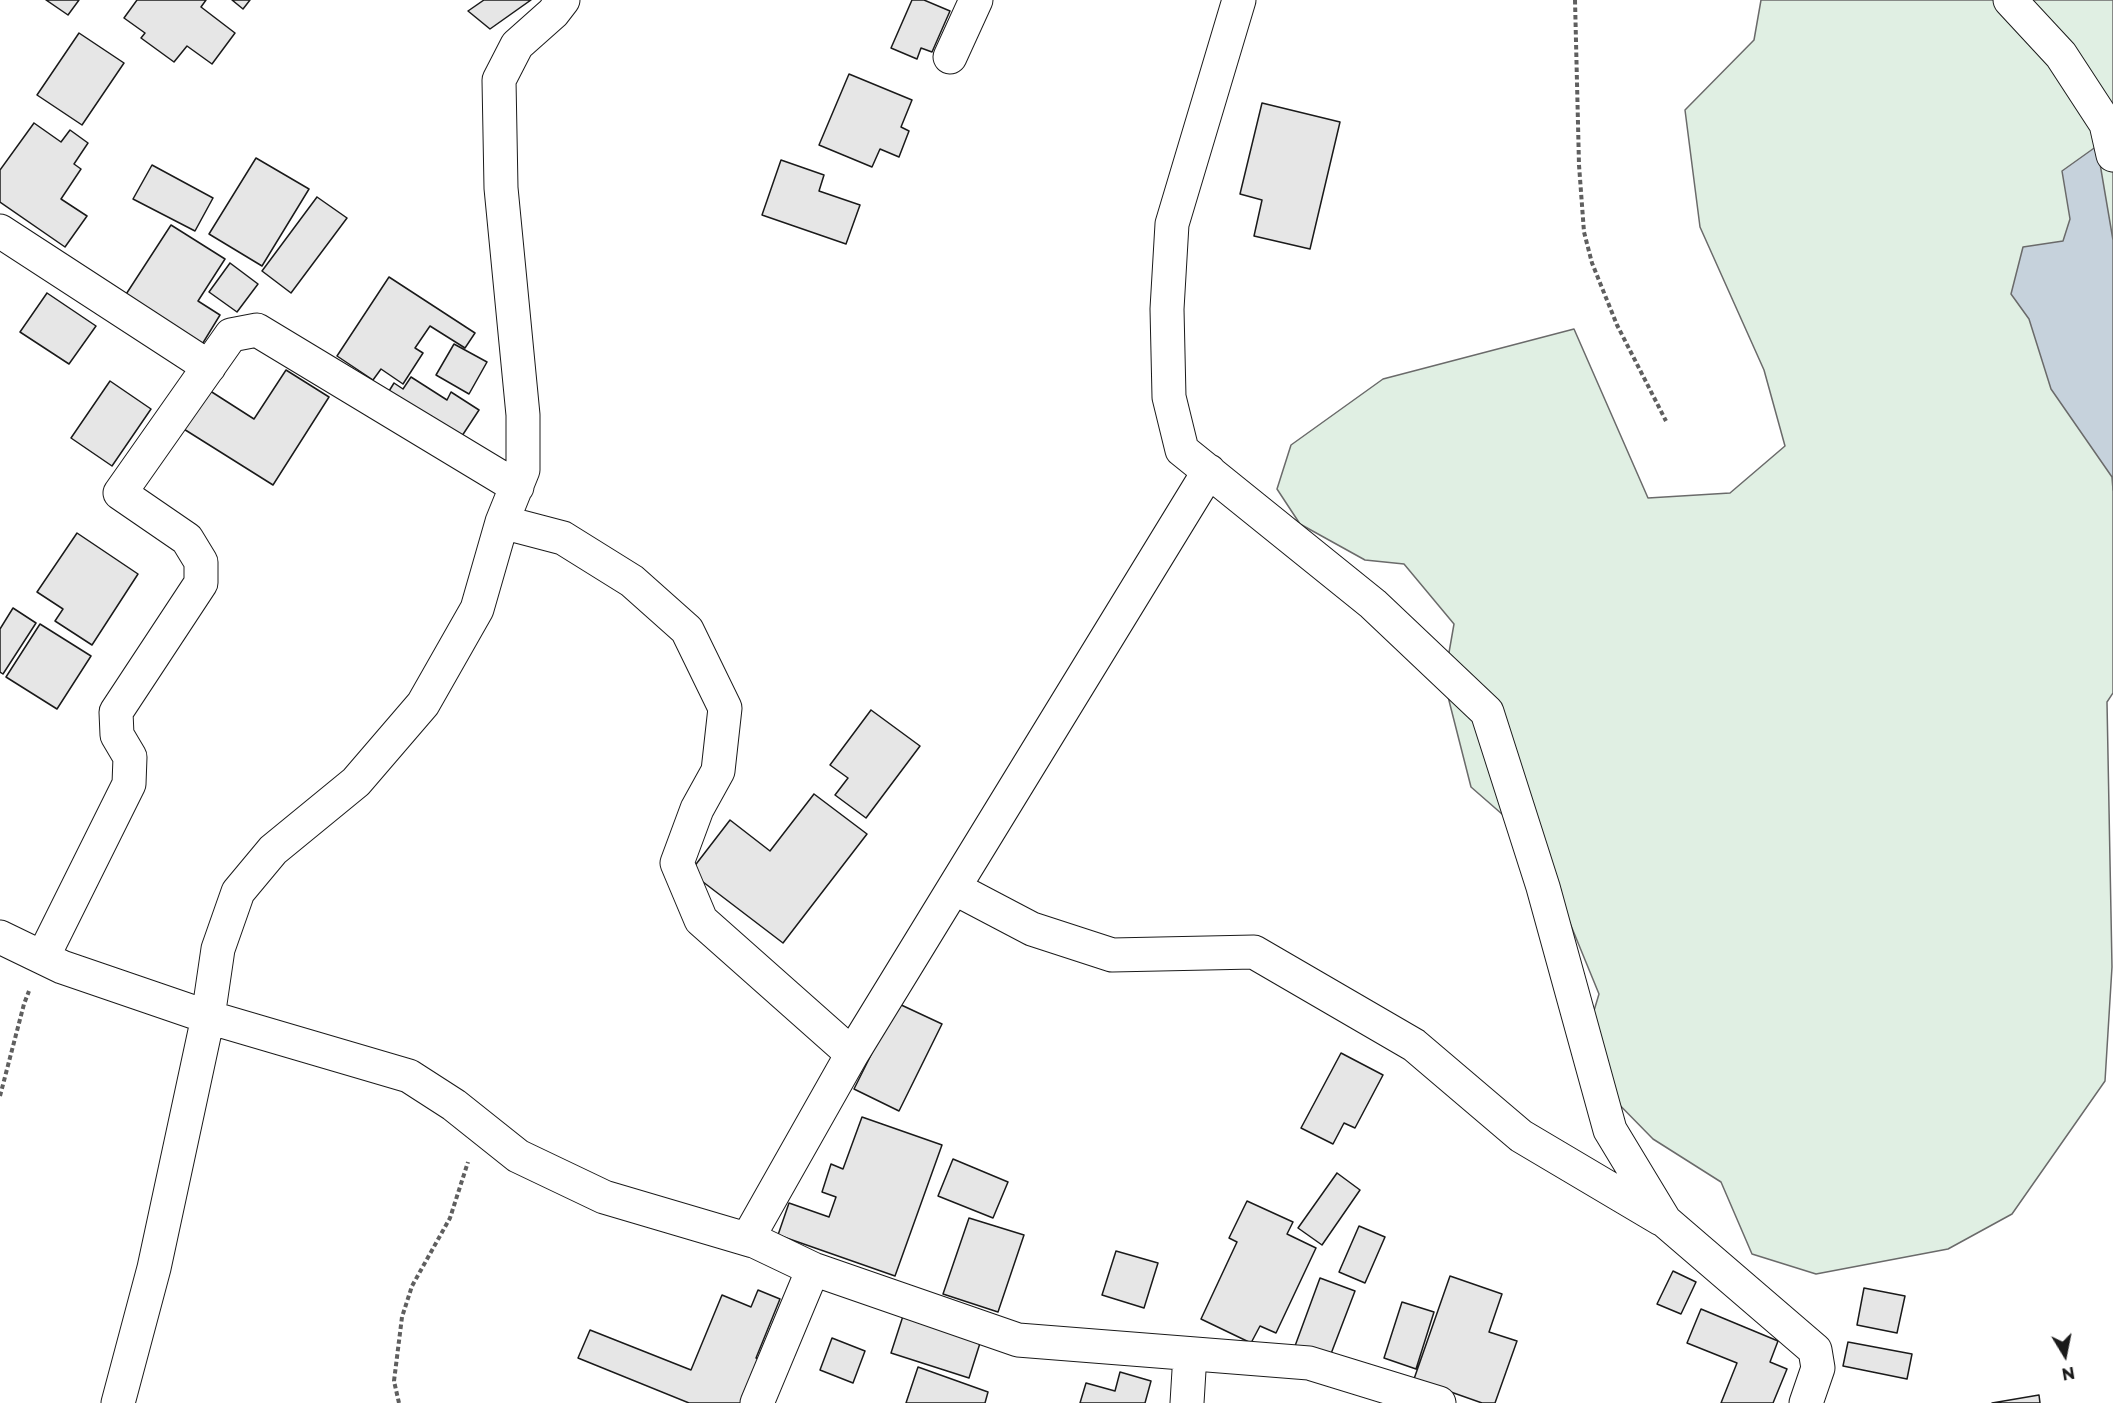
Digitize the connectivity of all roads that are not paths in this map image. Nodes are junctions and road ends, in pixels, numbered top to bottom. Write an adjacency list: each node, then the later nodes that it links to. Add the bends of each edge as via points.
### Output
1 (563, 0): 10 (street, via 517,45 499,80 501,188 523,415 523,470)
2 (976, 0): 5 (street)
3 (1239, 0): 9 (street, via 1172,224 1167,309 1169,397 1182,450)
4 (2010, 0): 6 (street, via 2061,55 2106,124)
5 (950, 57)
6 (2113, 155)
7 (0, 231): 8 (street)
8 (208, 367): 10 (street, via 231,335 257,330); 14 (street, via 120,492 187,539 201,562 201,583 116,712 117,735 130,757 129,784)
9 (1209, 471): 12 (street); 17 (street, via 1373,604 1487,712 1543,887 1610,1130)
10 (517, 487): 11 (street)
11 (502, 522): 15 (street, via 477,609 423,704 356,782 273,850 238,892 218,950); 16 (street, via 562,538 632,581 687,630 725,708 718,771 697,809 677,863 701,920)
12 (954, 888): 16 (street); 17 (street, via 1032,929 1112,954 1254,952 1414,1046 1521,1136)
13 (0, 937): 14 (street)
14 (43, 957): 15 (street)
15 (208, 1017): 18 (street, via 409,1076 454,1104 518,1156 604,1197); 21 (street, via 154,1268)
16 (852, 1054): 18 (street, via 748,1238)
17 (1665, 1221): 25 (street, via 1815,1350 1818,1368)
18 (753, 1241): 19 (street)
19 (813, 1269): 20 (street, via 1018,1340); 22 (street)
20 (1190, 1354): 23 (street); 24 (street, via 1309,1363)
21 (118, 1403)
22 (757, 1403)
23 (1187, 1403)
24 (1439, 1403)
25 (1806, 1403)

